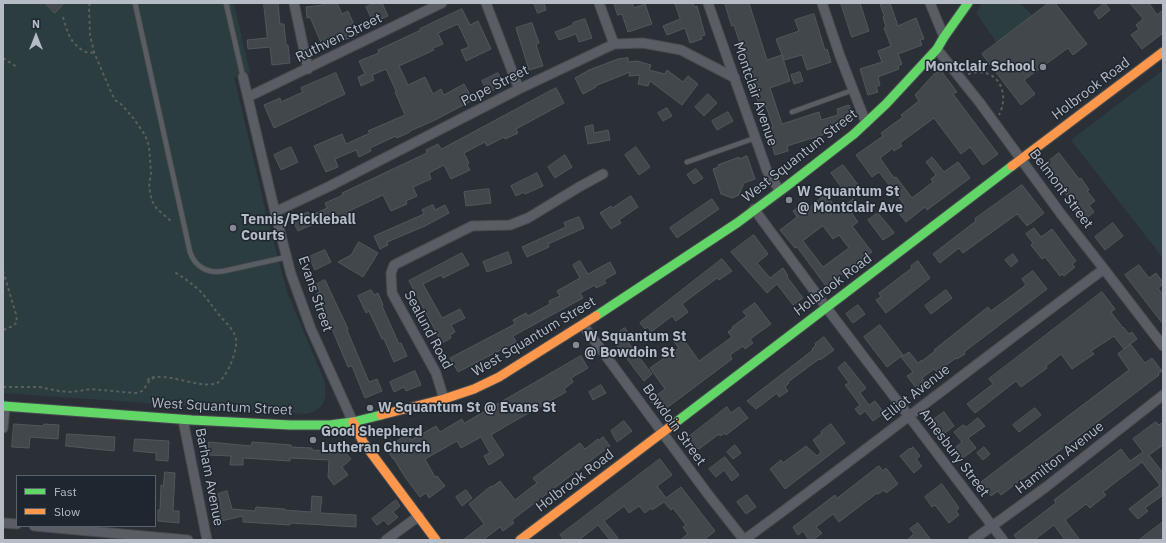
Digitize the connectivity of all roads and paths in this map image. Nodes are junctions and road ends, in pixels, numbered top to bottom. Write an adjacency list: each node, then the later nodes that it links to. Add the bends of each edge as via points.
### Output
1 (90, 3): 16 (path, via 90,35)
2 (135, 3): 38 (lane, via 193,260 208,271 220,272)
3 (226, 3): 22 (lane)
4 (294, 3): 20 (street)
5 (442, 3): 20 (street, Ruthven Street)
6 (486, 3): 24 (street)
7 (600, 3): 14 (street)
8 (708, 3): 23 (street, Montclair Avenue)
9 (822, 3): 25 (street)
10 (930, 3): 13 (street)
11 (968, 3): 13 (main road, West Squantum Street)
12 (63, 17): 16 (path, via 71,39 88,53)
13 (944, 37): 15 (main road, West Squantum Street)
14 (614, 44): 23 (street, Pope Street, via 643,43 681,50); 24 (street, Pope Street)
15 (937, 49): 29 (main road, West Squantum Street); 31 (street, Belmont Street)
16 (94, 52): 37 (path, via 115,100 122,105 145,135 149,146 152,201)
17 (1163, 52): 31 (main road, Holbrook Road)
18 (3, 58): 19 (path)
19 (17, 67)
20 (308, 69): 26 (street, Ruthven Street)
21 (967, 74): 28 (path, via 983,72 996,79 1004,100)
22 (243, 77): 26 (street, Evans Street)
23 (735, 78): 30 (street, Montclair Avenue)
24 (519, 89): 36 (street, Pope Street)
25 (853, 90): 27 (lane); 29 (street)
26 (248, 97): 36 (street, Evans Street)
27 (792, 112)
28 (998, 116)
29 (866, 123): 34 (main road, West Squantum Street)
30 (755, 138): 32 (lane); 34 (street, Montclair Avenue, via 767,171)
31 (1021, 159): 39 (street, Belmont Street); 42 (main road, Holbrook Road)
32 (687, 162)
33 (603, 174): 48 (street, Sealund Road, via 528,218 510,225 472,226 394,265 390,273 392,293 436,373)
34 (780, 191): 35 (main road, West Squantum Street)
35 (754, 209): 42 (street, Amesbury Street); 43 (main road, West Squantum Street)
36 (275, 212): 38 (street, Evans Street)
37 (171, 221)
38 (287, 257): 52 (street, Evans Street, via 308,319)
39 (1104, 269): 45 (street, Belmont Street); 50 (street, Elliot Avenue)
40 (3, 270): 44 (path, via 18,322)
41 (173, 271): 46 (path, via 203,294 233,330 236,339 233,359 220,381 194,383 157,377 148,381 139,393)
42 (826, 307): 50 (street, Amesbury Street); 54 (main road, Holbrook Road)
43 (583, 325): 48 (main road, West Squantum Street, via 495,379); 54 (street, Bowdoin Street)
44 (3, 330)
45 (1163, 346)
46 (3, 387)
47 (1163, 395): 58 (street, Hamilton Avenue)
48 (444, 399): 52 (main road, West Squantum Street)
49 (4, 406): 51 (main road, West Squantum Street); 53 (street)
50 (909, 416): 58 (street, Amesbury Street); 65 (street, Elliot Avenue)
51 (183, 420): 52 (main road, West Squantum Street, via 290,425); 61 (street, Barham Avenue)
52 (353, 422): 55 (main road, via 363,442)
53 (3, 428)
54 (662, 432): 64 (main road, Holbrook Road); 65 (street, Bowdoin Street)
55 (419, 516): 62 (street); 63 (main road)
56 (3, 523): 57 (street)
57 (16, 524)
58 (992, 526): 66 (street, Hamilton Avenue); 67 (street, Amesbury Street)
59 (45, 527): 60 (street)
60 (188, 540)
61 (207, 540)
62 (386, 540)
63 (436, 540)
64 (520, 540)
65 (744, 540)
66 (973, 540)
67 (1003, 540)

